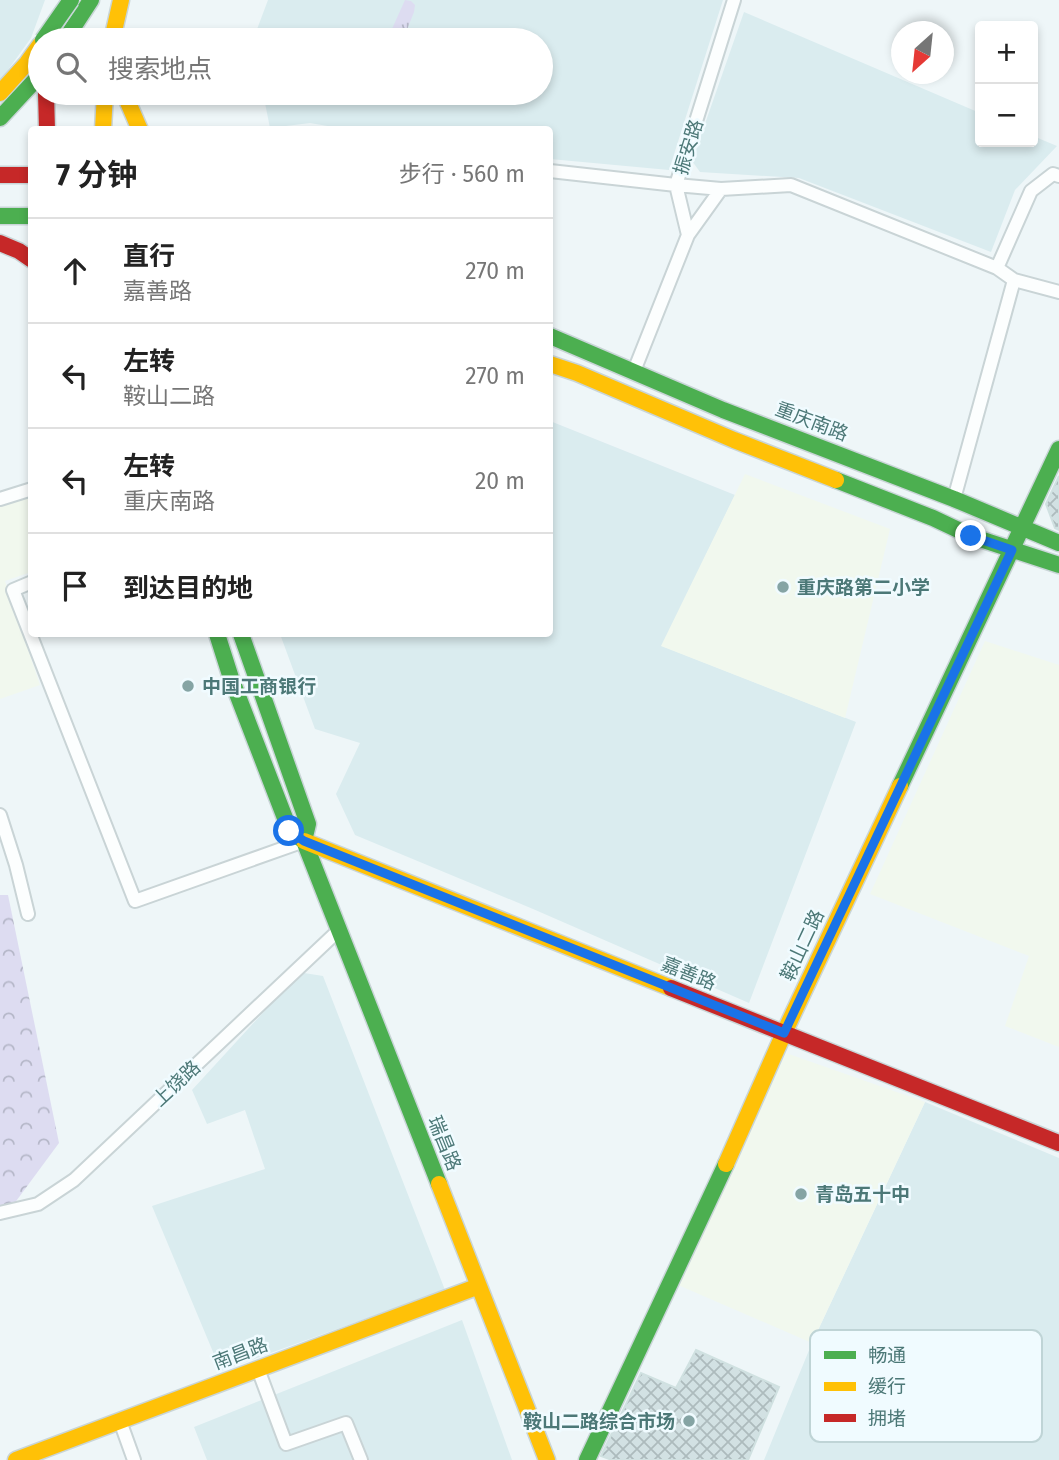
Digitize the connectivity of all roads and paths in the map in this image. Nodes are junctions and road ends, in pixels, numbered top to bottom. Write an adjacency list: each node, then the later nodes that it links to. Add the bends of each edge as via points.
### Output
1 (61, 0): 6 (main road); 8 (main road)
2 (71, 0): 7 (main road, bridge)
3 (92, 0): 9 (main road)
4 (121, 0): 10 (main road)
5 (734, 0): 27 (street, 振安路)
6 (49, 28)
7 (52, 28)
8 (55, 28)
9 (73, 28)
10 (116, 28)
11 (28, 62): 14 (main road)
12 (28, 64): 18 (main road)
13 (28, 88): 19 (main road)
14 (0, 93)
15 (46, 105): 20 (main road)
16 (105, 105): 21 (main road)
17 (129, 105): 22 (main road)
18 (0, 106)
19 (0, 118)
20 (47, 126)
21 (103, 126)
22 (138, 126)
23 (553, 171): 27 (street)
24 (0, 175): 25 (main road)
25 (28, 175)
26 (1059, 176): 34 (street, via 1053,174 1031,191)
27 (676, 185): 28 (street); 31 (street, 振安路)
28 (721, 189): 31 (street); 34 (street, via 790,185)
29 (0, 216): 30 (main road)
30 (28, 216)
31 (688, 235): 39 (street)
32 (0, 243): 33 (main road)
33 (28, 257)
34 (997, 268): 35 (street)
35 (1014, 280): 36 (street); 43 (street)
36 (1059, 292)
37 (553, 337): 39 (main road, 重庆南路)
38 (553, 365): 46 (main road)
39 (635, 372): 43 (main road, 重庆南路)
40 (1059, 449): 44 (main road, 鞍山二路)
41 (28, 490): 42 (street)
42 (0, 499)
43 (954, 499): 44 (main road, 重庆南路)
44 (1022, 528): 45 (main road, 重庆南路); 46 (main road, 鞍山二路)
45 (1059, 543)
46 (1012, 550): 47 (main road); 57 (main road, 鞍山二路)
47 (1059, 565)
48 (28, 584): 49 (street, via 13,590)
49 (28, 628)
50 (31, 637): 54 (street, via 135,901)
51 (218, 637): 54 (main road, 瑞昌路, via 289,831)
52 (242, 637): 54 (main road, 瑞昌路, via 308,824)
53 (0, 814): 55 (street)
54 (304, 841): 56 (main road, 瑞昌路); 57 (main road, 嘉善路)
55 (28, 914)
56 (339, 930): 59 (street, 上饶路, via 74,1180 38,1203); 60 (main road, 瑞昌路)
57 (784, 1033): 58 (main road, 嘉善路); 67 (main road, 鞍山二路)
58 (1059, 1143)
59 (0, 1213)
60 (479, 1286): 61 (main road, 南昌路); 66 (main road, 瑞昌路)
61 (258, 1369): 62 (main road, 南昌路); 65 (street, via 286,1444 346,1423)
62 (120, 1421): 63 (main road, 南昌路); 64 (street)
63 (16, 1460)
64 (134, 1460)
65 (361, 1460)
66 (547, 1460)
67 (587, 1460)

